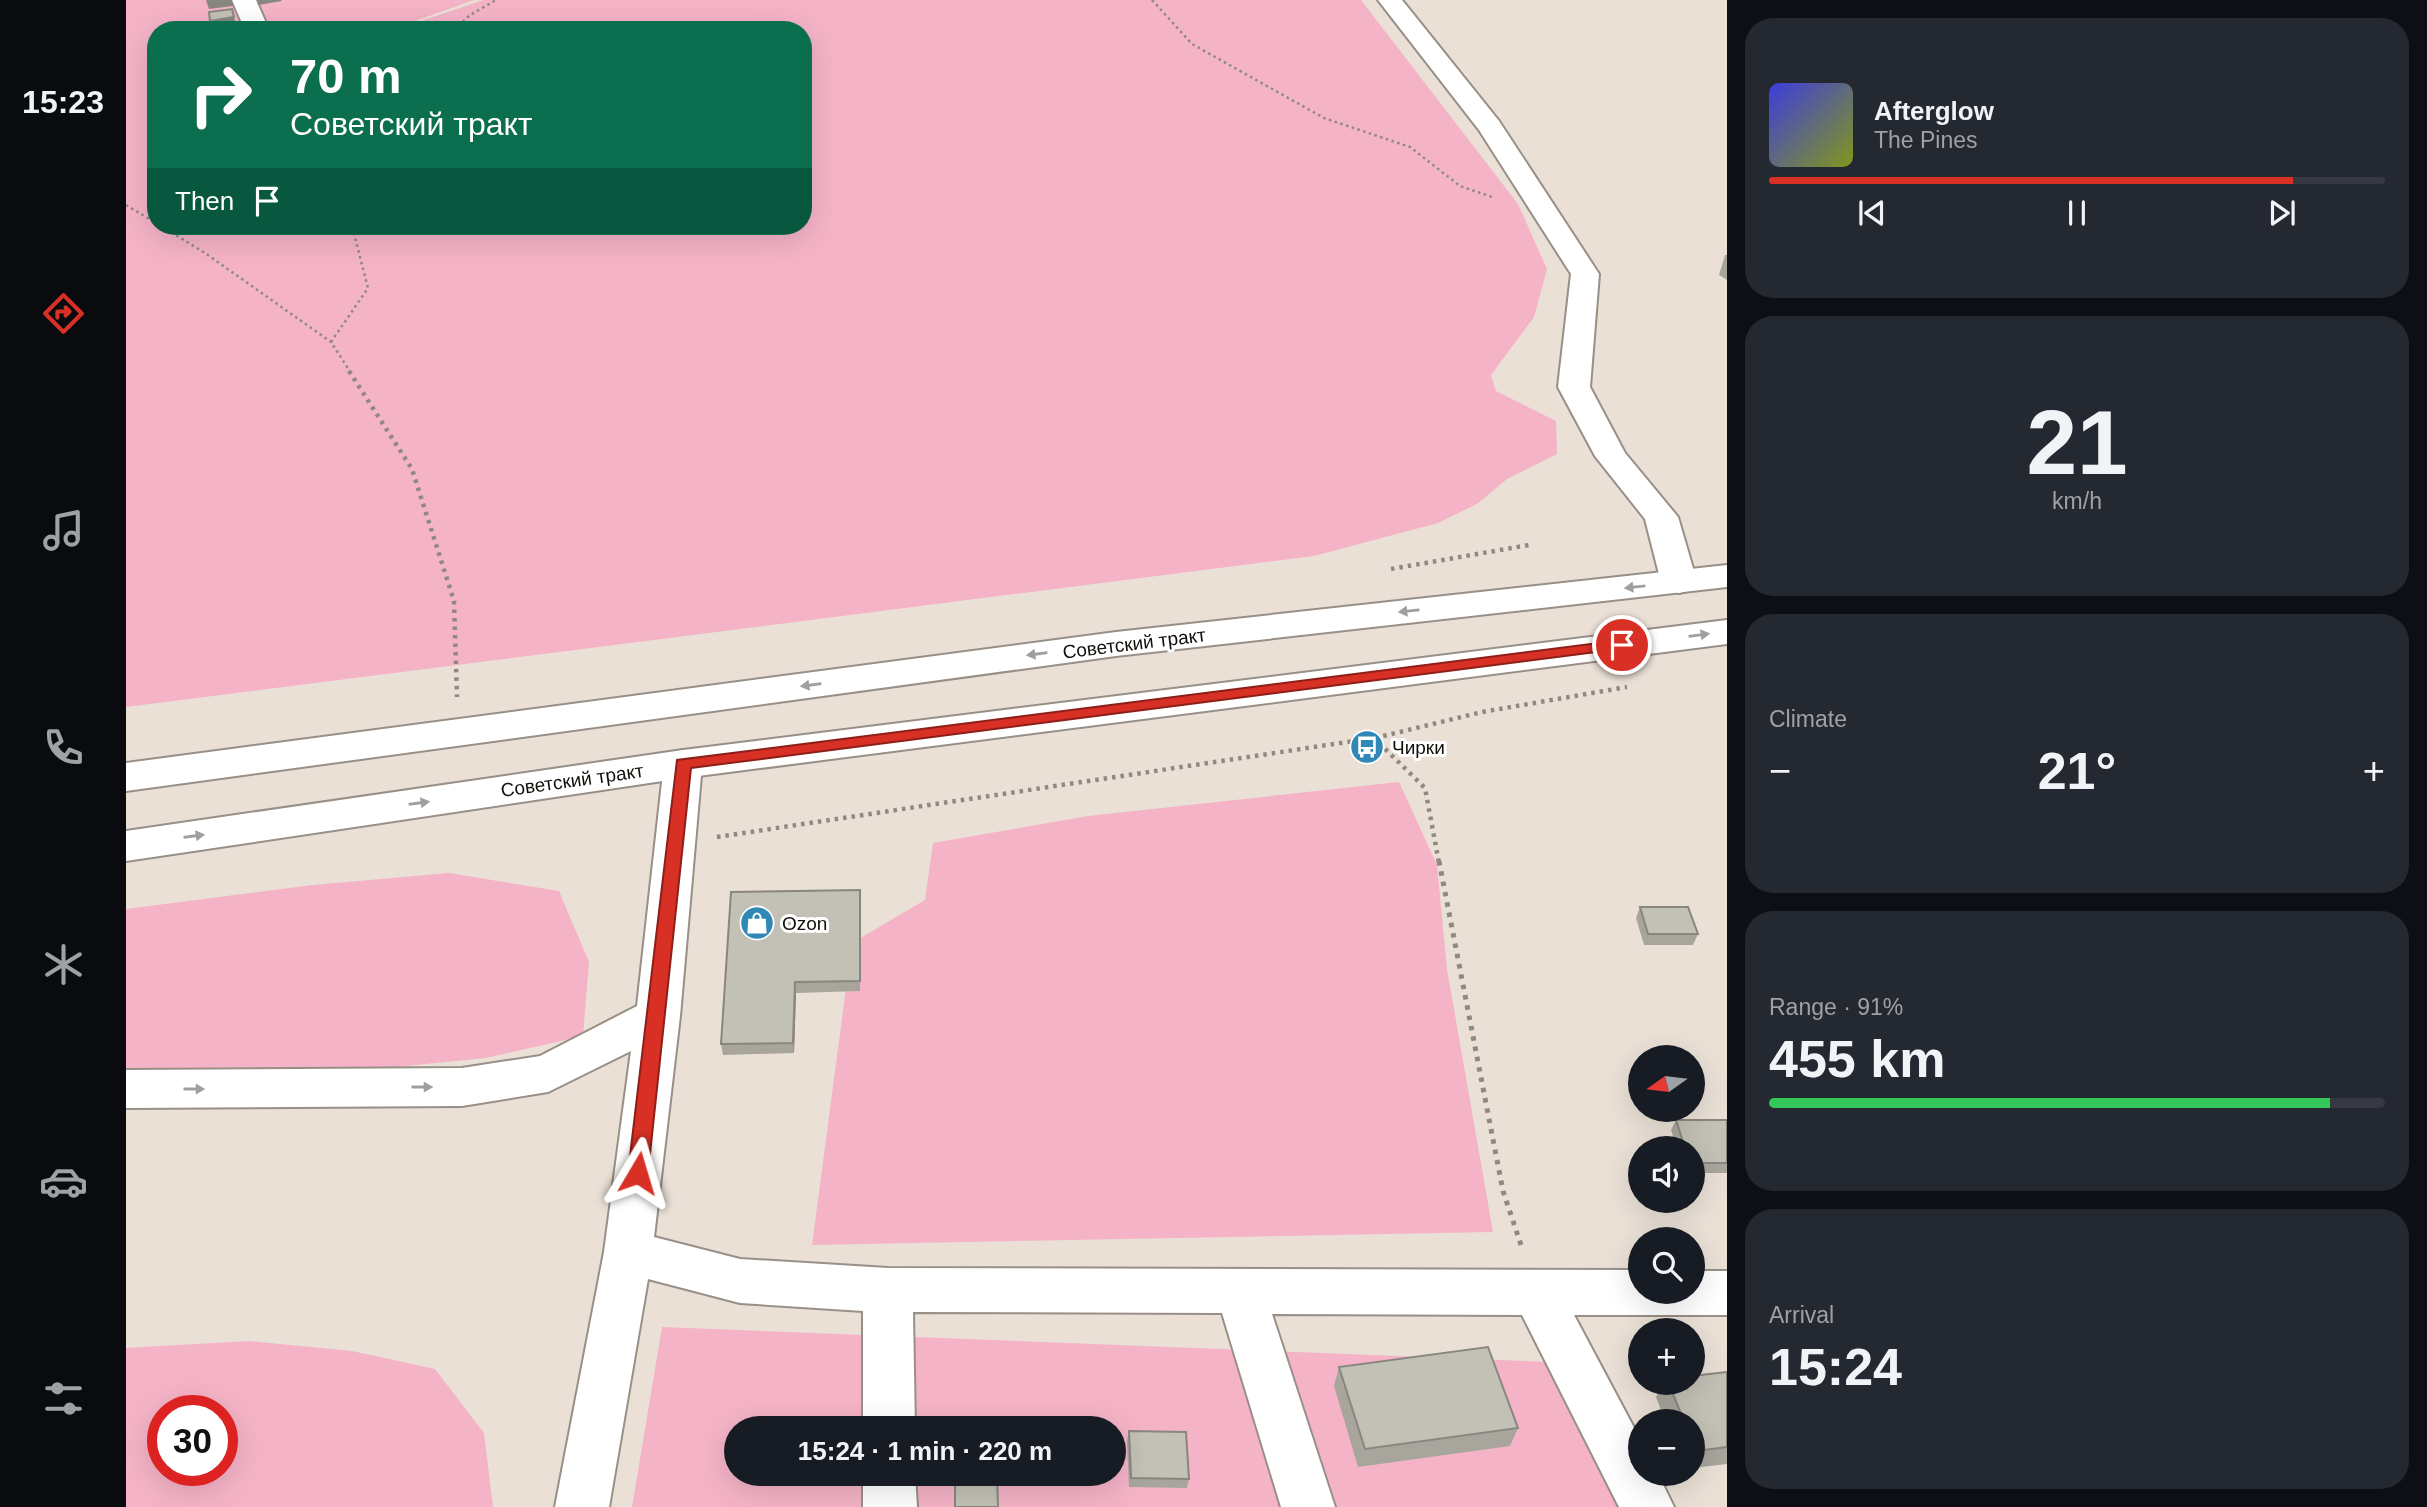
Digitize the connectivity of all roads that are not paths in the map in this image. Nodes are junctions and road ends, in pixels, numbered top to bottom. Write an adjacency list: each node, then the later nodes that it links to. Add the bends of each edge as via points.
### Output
1 (244, 0): 3 (main road)
2 (1390, 0): 5 (main road, via 1490,127 1586,274 1574,387 1611,456 1661,517)
3 (253, 21)
4 (1727, 576): 5 (main road, Советский тракт)
5 (1679, 582): 8 (main road, Советский тракт, one-way to 8, via 1116,644)
6 (1727, 632): 7 (main road, Советский тракт, one-way to 6)
7 (683, 764): 9 (main road, Советский тракт, one-way to 7); 10 (main road)
8 (126, 778)
9 (126, 846)
10 (657, 1016): 11 (main road, one-way to 10, via 462,1087 548,1073); 12 (main road)
11 (126, 1089)
12 (628, 1252): 13 (main road, via 740,1281); 19 (main road)
13 (888, 1290): 14 (main road); 17 (main road)
14 (1240, 1291): 15 (main road); 21 (main road)
15 (1536, 1292): 16 (main road); 22 (main road)
16 (1727, 1293)
17 (889, 1416)
18 (889, 1486): 20 (main road)
19 (582, 1507)
20 (890, 1507)
21 (1308, 1507)
22 (1647, 1507)

